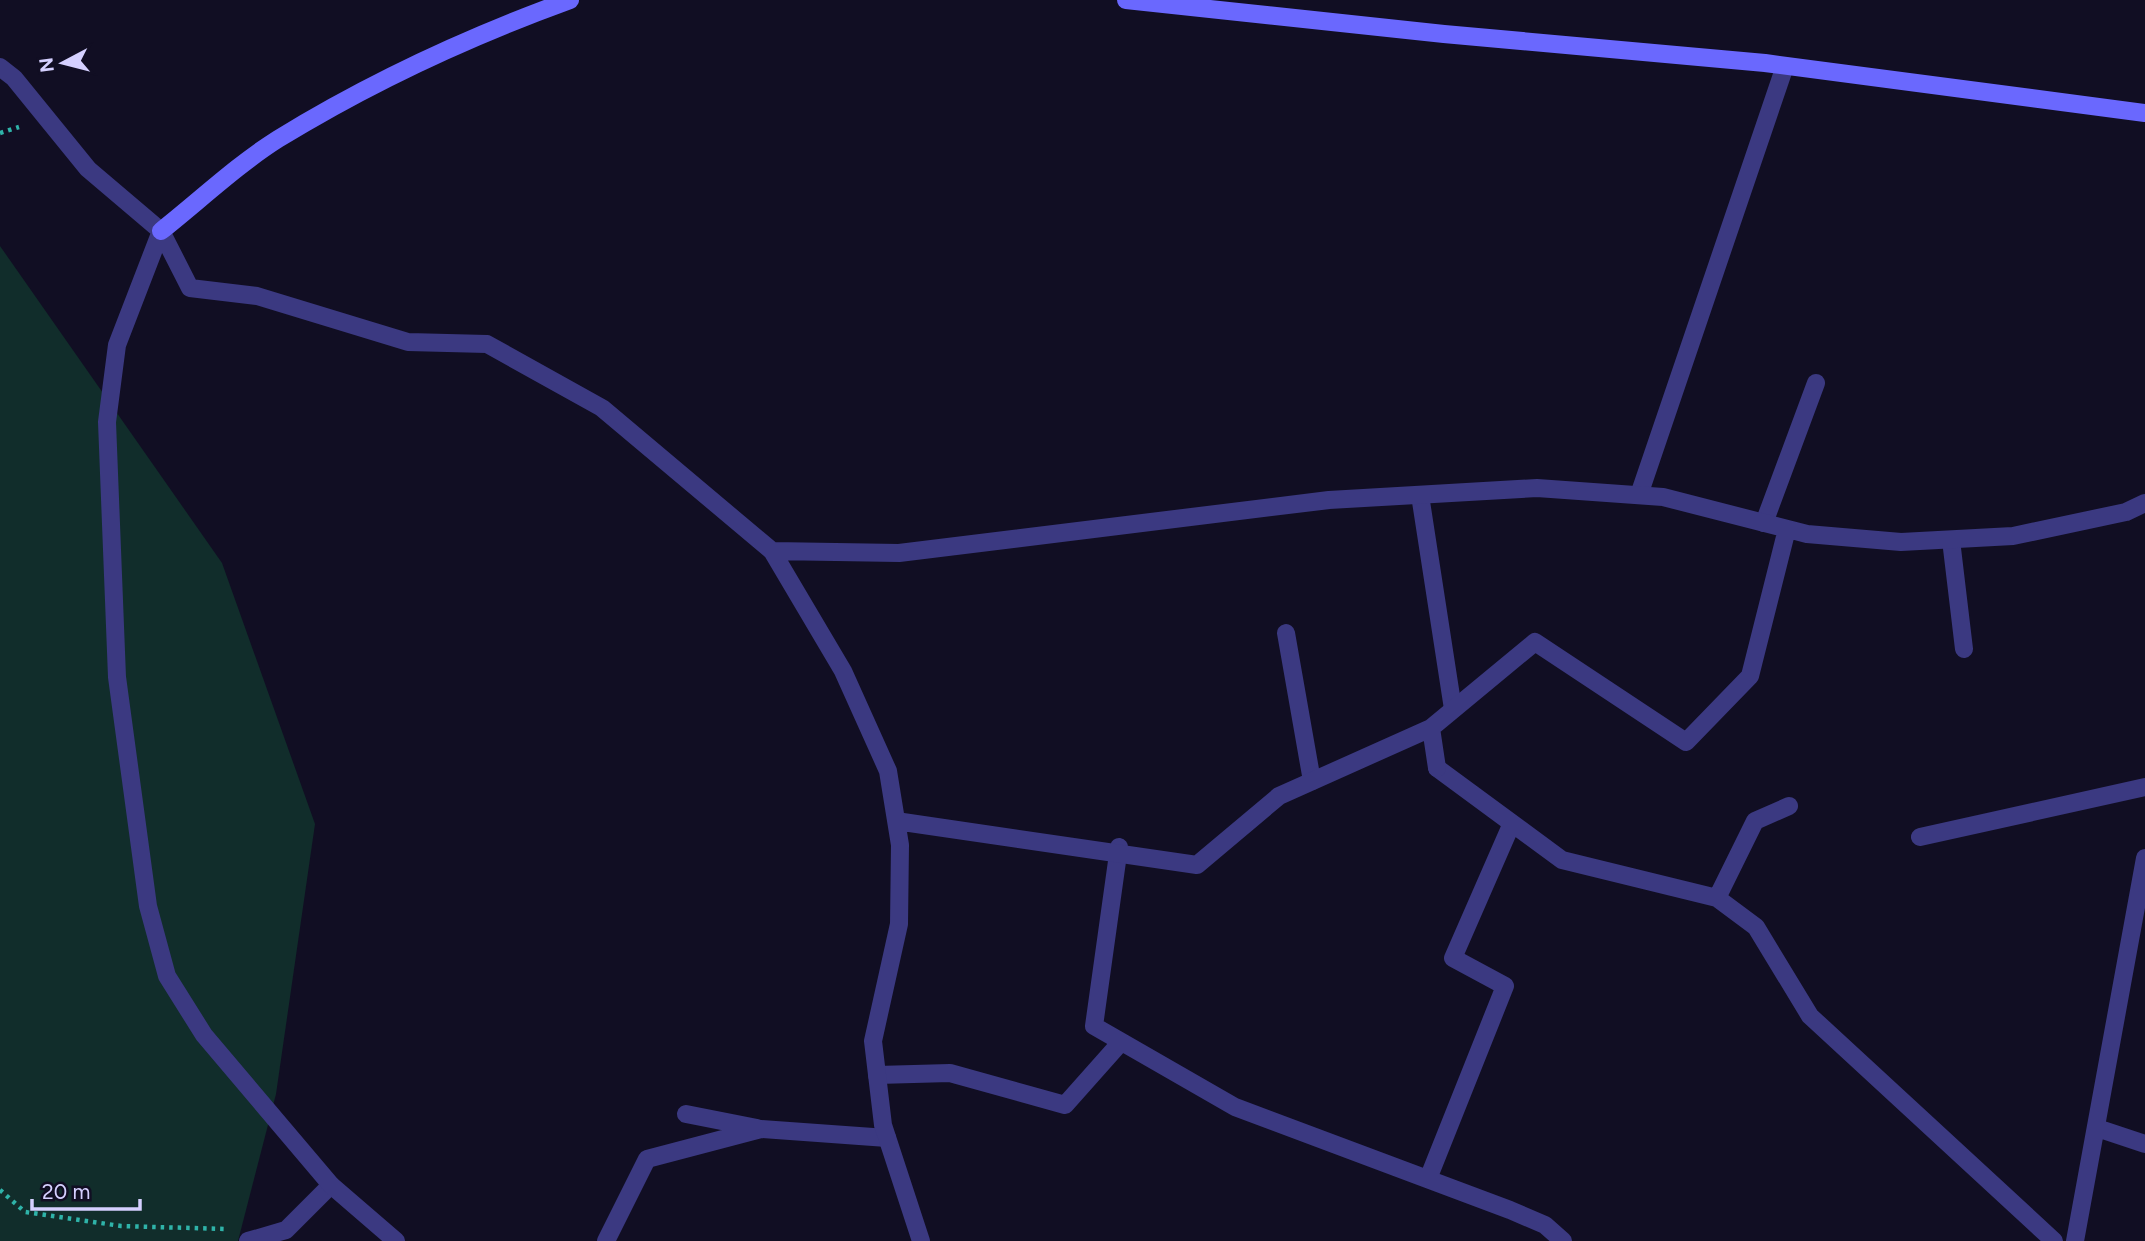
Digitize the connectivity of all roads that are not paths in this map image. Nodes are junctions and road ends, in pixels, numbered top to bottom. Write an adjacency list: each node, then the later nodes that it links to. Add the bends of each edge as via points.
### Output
1 (570, 0): 6 (street, via 480,33 378,82 276,141)
2 (1126, 0): 3 (street)
3 (1785, 66): 5 (street); 9 (street)
4 (0, 67): 6 (street, via 15,78 88,169)
5 (2145, 113)
6 (161, 231): 14 (street, via 190,288 257,296 408,342 486,344 602,408); 36 (street, via 117,345 107,422 117,677 148,906 167,976 204,1035)
7 (1816, 383): 11 (street)
8 (1420, 495): 9 (street, via 1537,488); 14 (street, via 1329,500 899,553); 17 (street)
9 (1639, 495): 11 (street)
10 (2145, 503): 13 (street, via 2126,512 2013,536)
11 (1764, 523): 12 (street)
12 (1787, 529): 13 (street, via 1901,542); 17 (street, via 1750,676 1686,742 1535,642)
13 (1951, 540): 16 (street)
14 (772, 551): 22 (street, via 843,671 888,771)
15 (1286, 633): 19 (street)
16 (1964, 649)
17 (1454, 709): 18 (street)
18 (1431, 728): 19 (street); 23 (street, via 1437,768)
19 (1312, 781): 25 (street, via 1279,796 1196,865)
20 (2145, 787): 24 (street)
21 (1789, 806): 27 (street, via 1755,821)
22 (895, 821): 25 (street); 29 (street, via 900,845 899,924 873,1041)
23 (1512, 823): 27 (street, via 1562,860); 35 (street, via 1454,958 1505,986)
24 (1920, 836)
25 (1119, 851): 28 (street, via 1094,1026)
26 (2145, 858): 31 (street)
27 (1717, 898): 42 (street, via 1756,927 1818,1023)
28 (1121, 1042): 29 (street, via 1065,1105 950,1073); 35 (street, via 1235,1107)
29 (877, 1075): 33 (street)
30 (687, 1114): 32 (street)
31 (2097, 1128): 34 (street); 43 (street)
32 (761, 1129): 33 (street); 39 (street, via 648,1159)
33 (887, 1138): 40 (street)
34 (2145, 1144)
35 (1428, 1179): 41 (street, via 1545,1225)
36 (331, 1185): 37 (street, via 286,1230); 38 (street)
37 (248, 1241)
38 (396, 1241)
39 (606, 1241)
40 (921, 1241)
41 (1563, 1241)
42 (2054, 1241)
43 (2075, 1241)

